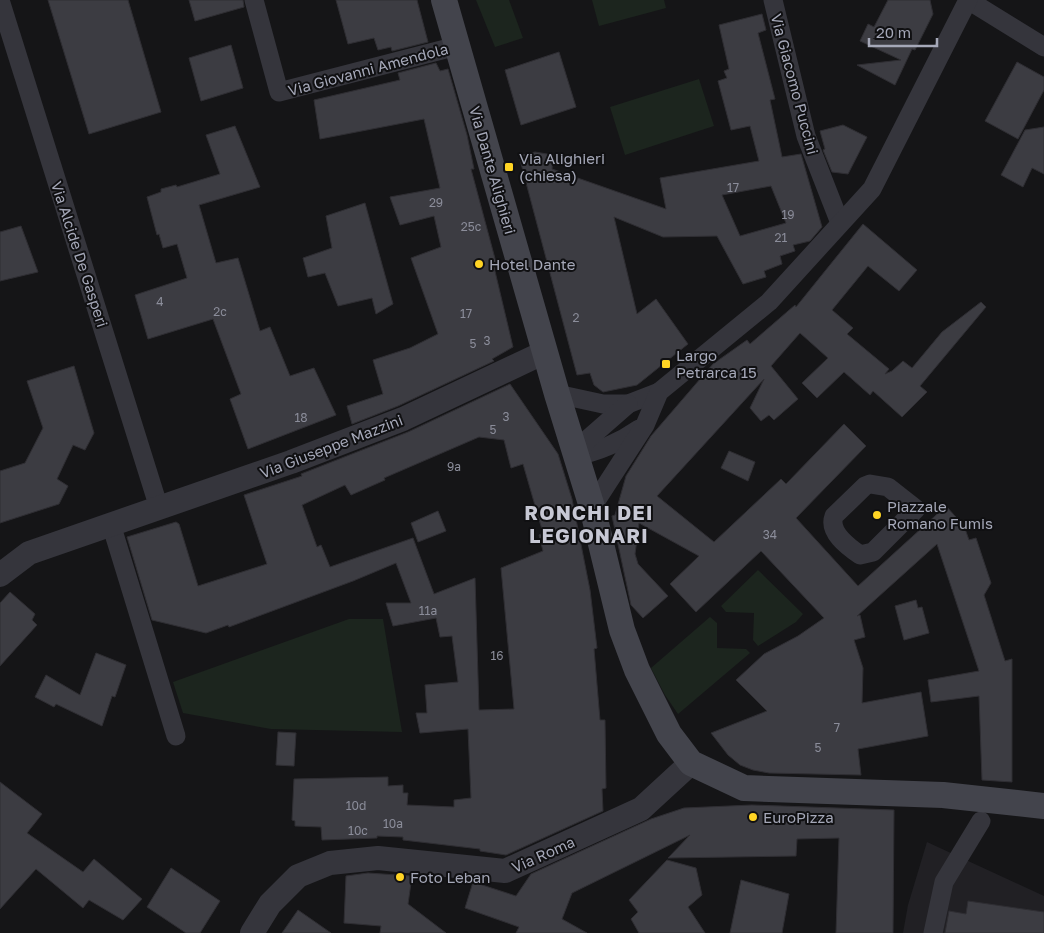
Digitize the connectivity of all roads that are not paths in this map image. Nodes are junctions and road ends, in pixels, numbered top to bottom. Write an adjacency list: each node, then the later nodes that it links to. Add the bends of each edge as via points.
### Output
1 (0, 0): 16 (street, Via Alcide De Gasperi)
2 (254, 0): 6 (street, Via Giovanni Amendola, via 278,92)
3 (444, 0): 6 (main road, Via Dante Alighieri)
4 (773, 0): 8 (street, Via Giacomo Puccini, via 806,136)
5 (968, 0): 7 (street); 8 (street, via 872,189)
6 (457, 46): 9 (main road, Via Dante Alighieri)
7 (1044, 47)
8 (840, 223): 10 (street, via 769,302)
9 (545, 352): 11 (main road, Via Dante Alighieri); 16 (street, Via Giuseppe Mazzini, via 403,419)
10 (659, 392): 12 (street); 13 (street)
11 (557, 394): 12 (street, via 603,404); 14 (main road, Via Dante Alighieri)
12 (628, 404): 14 (street, via 588,439)
13 (645, 425): 14 (street, via 620,442); 15 (street)
14 (576, 456): 15 (main road, Via Dante Alighieri)
15 (592, 507): 20 (main road, Via Dante Alighieri, via 622,630 637,670 669,734)
16 (159, 508): 17 (street, Via Giuseppe Mazzini)
17 (111, 524): 18 (street, Via Giuseppe Mazzini, via 28,553); 19 (street)
18 (0, 575)
19 (176, 736)
20 (691, 763): 21 (main road, via 744,788 943,795); 23 (street, Via Roma, via 641,809 505,870 378,858 330,863 298,876 270,904)
21 (1044, 806)
22 (981, 822): 24 (street, via 944,882)
23 (252, 933)
24 (933, 933)

